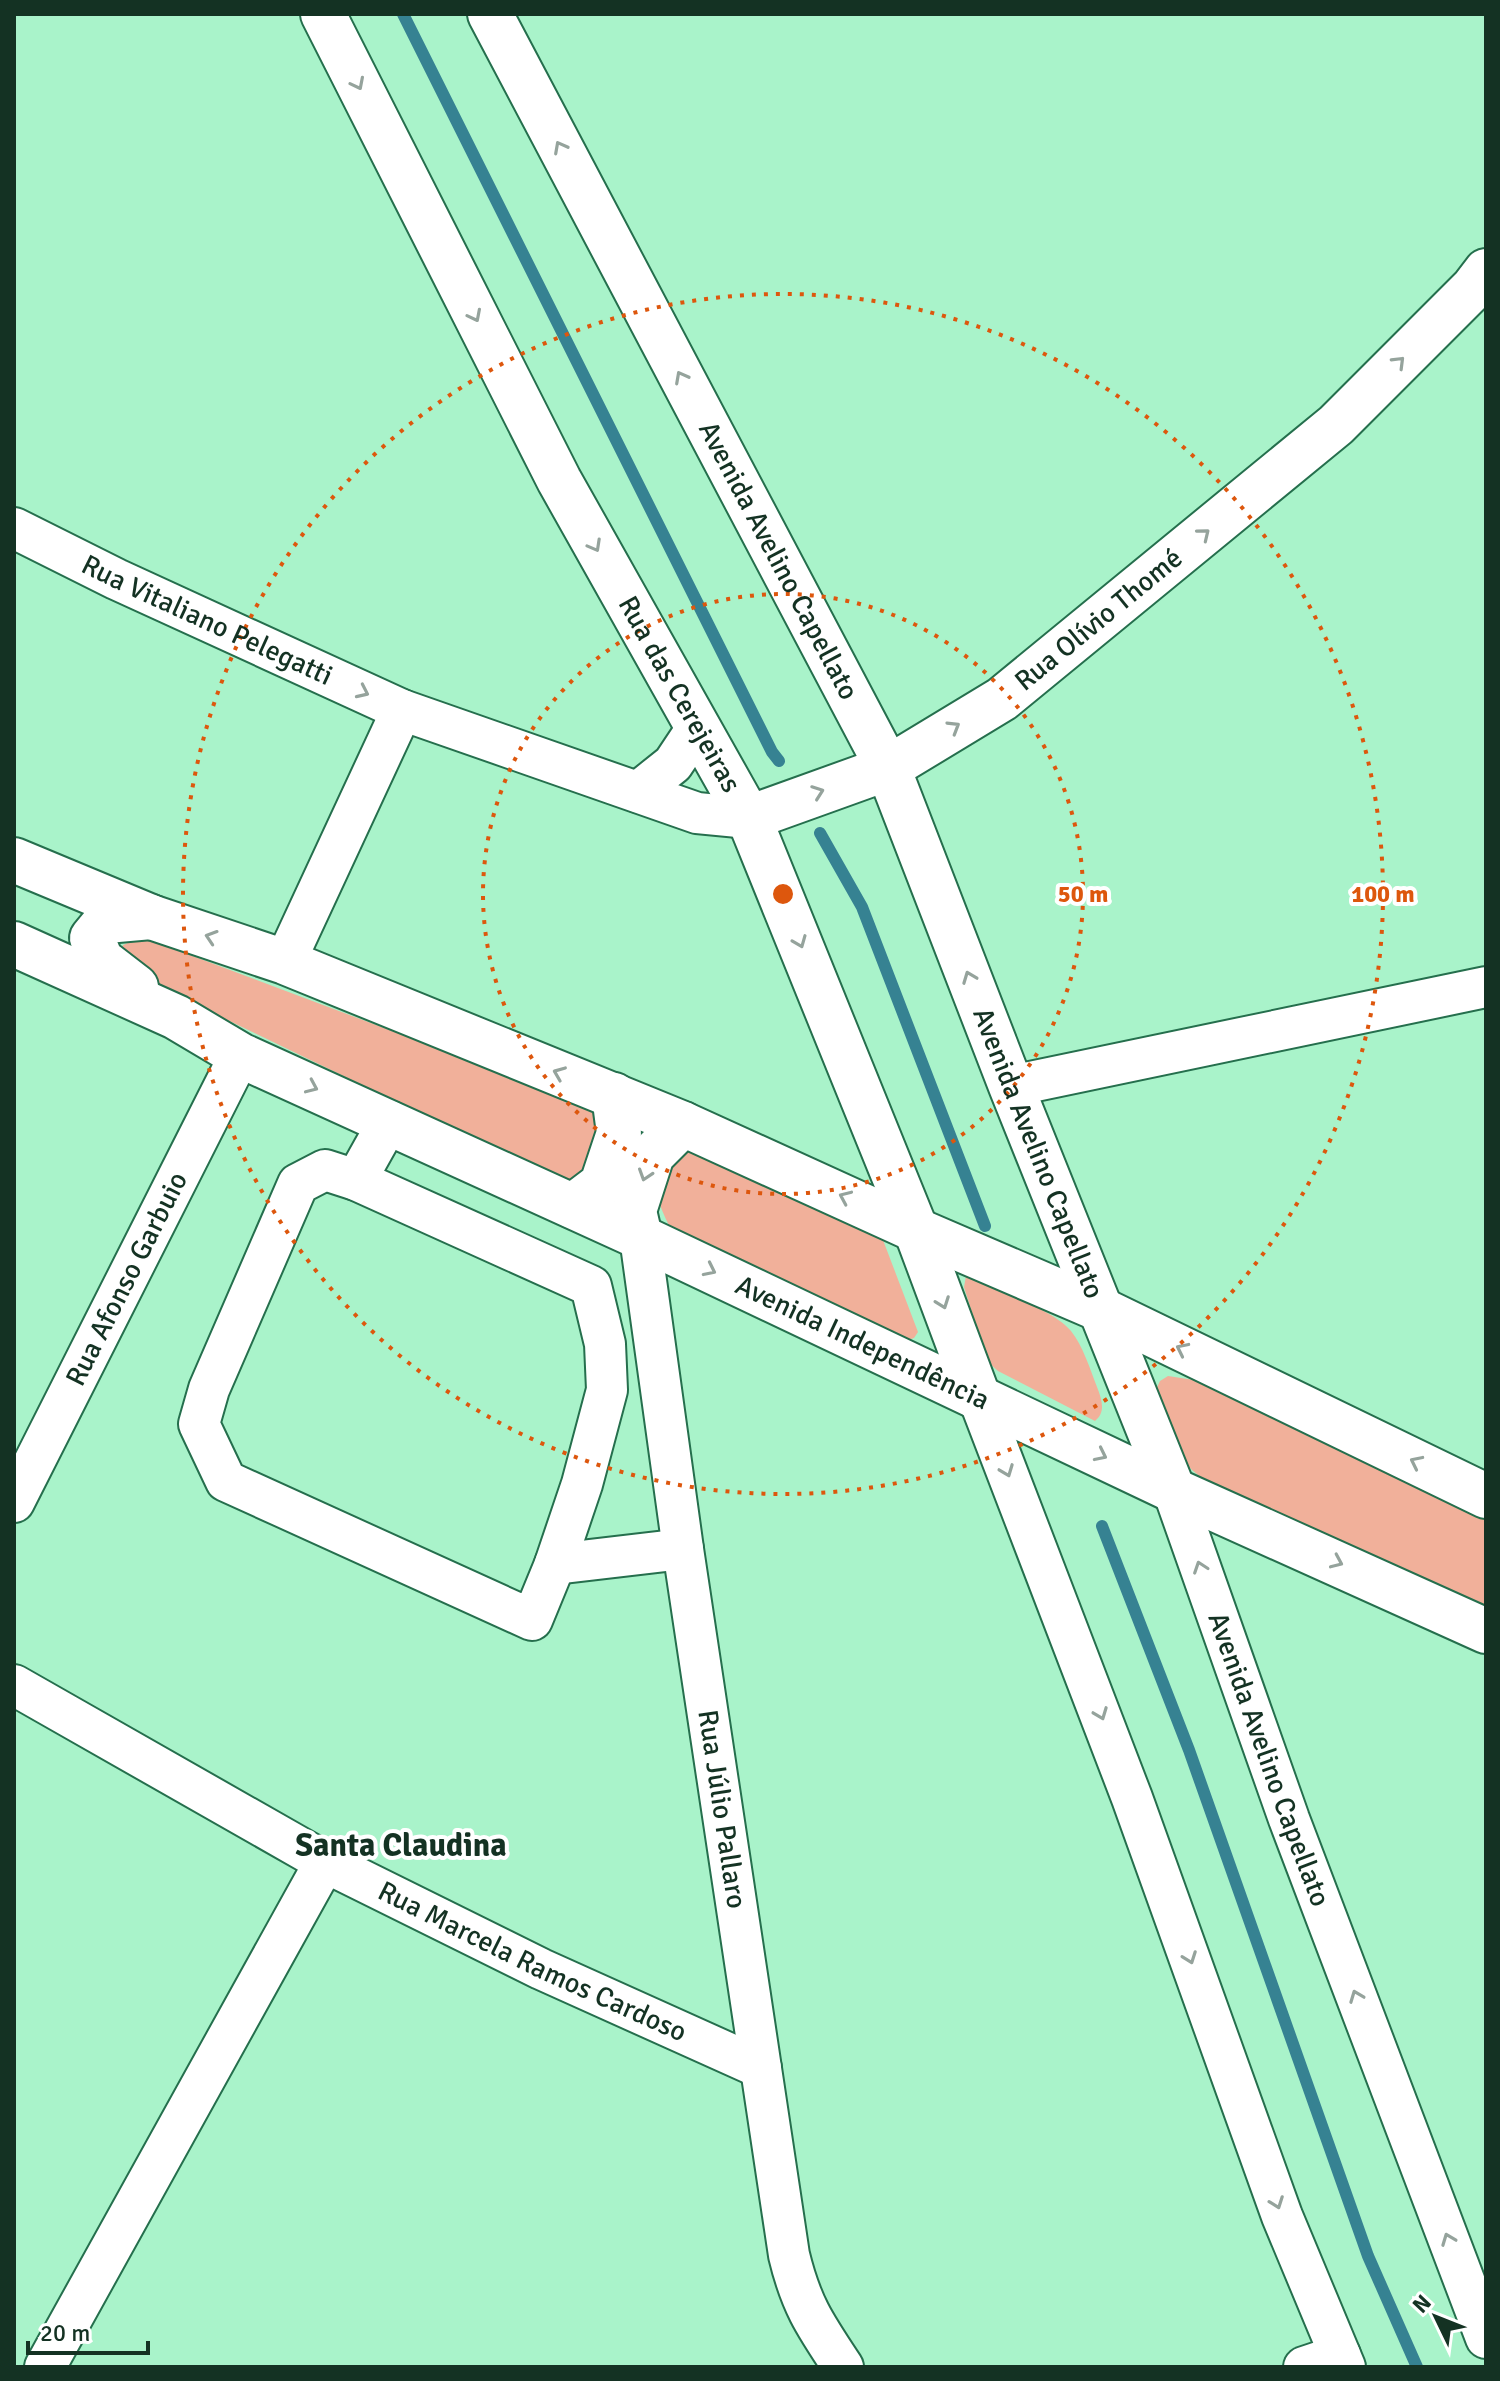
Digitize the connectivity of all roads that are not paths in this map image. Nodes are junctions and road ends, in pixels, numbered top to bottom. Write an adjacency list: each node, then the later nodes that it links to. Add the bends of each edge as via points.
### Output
1 (323, 14): 6 (main road, Rua das Cerejeiras, one-way to 6, via 559,480)
2 (490, 14): 7 (main road, Avenida Avelino Capellato, one-way to 2)
3 (1486, 271): 7 (main road, Rua Olívio Thomé, one-way to 3, via 1002,699 1324,435)
4 (14, 528): 5 (street, Rua Vitaliano Pelegatti, one-way to 5)
5 (402, 710): 8 (street, Rua Olívio Thomé); 13 (street)
6 (697, 728): 8 (street, via 673,764); 9 (main road, Rua das Cerejeiras)
7 (888, 768): 9 (main road, Rua Olívio Thomé, one-way to 7); 17 (main road, Avenida Avelino Capellato, one-way to 7)
8 (638, 792): 9 (street, Rua Olívio Thomé, via 697,813)
9 (749, 818): 23 (main road, Rua das Cerejeiras, one-way to 23)
10 (14, 860): 11 (main road)
11 (151, 917): 13 (main road, one-way to 11); 15 (main road, via 106,921 92,938 101,960)
12 (14, 944): 15 (main road)
13 (285, 962): 18 (main road, one-way to 13)
14 (1486, 987): 17 (street)
15 (176, 1017): 16 (main road, Avenida Independência)
16 (240, 1055): 19 (main road, Avenida Independência, one-way to 19); 29 (street, Rua Afonso Garbuio)
17 (1011, 1086): 25 (main road, Avenida Avelino Capellato)
18 (614, 1095): 20 (main road); 22 (main road, via 619,1133 602,1184)
19 (389, 1121): 21 (street); 22 (main road, Avenida Independência)
20 (683, 1124): 23 (main road, one-way to 20); 24 (main road, one-way to 24, via 652,1155 634,1211)
21 (356, 1180): 31 (street, via 591,1286 605,1344 607,1390); 31 (street, via 325,1170 298,1184 209,1389 199,1424 226,1481 532,1620)
22 (573, 1206): 24 (main road, Avenida Independência)
23 (916, 1230): 25 (main road); 26 (main road, Rua das Cerejeiras, one-way to 26)
24 (640, 1237): 26 (main road, Avenida Independência, one-way to 26); 30 (street, Rua Júlio Pallaro)
25 (1102, 1310): 27 (main road, Avenida Avelino Capellato); 28 (main road, one-way to 25)
26 (979, 1399): 27 (main road, Avenida Independência, one-way to 27); 37 (street, one-way to 37, via 1132,1798)
27 (1173, 1490): 32 (main road, Avenida Independência, one-way to 32); 36 (street, Avenida Avelino Capellato, one-way to 27, via 1289,1819)
28 (1486, 1496)
29 (14, 1502)
30 (683, 1549): 31 (street); 35 (street, Rua Júlio Pallaro)
31 (555, 1564)
32 (1486, 1631)
33 (14, 1685): 34 (street, Rua Marcela Ramos Cardoso)
34 (325, 1862): 35 (street, Rua Marcela Ramos Cardoso, via 541,1969); 38 (street)
35 (761, 2068): 39 (street, Rua Júlio Pallaro, via 797,2287 808,2316)
36 (1486, 2338)
37 (1330, 2363)
38 (45, 2367)
39 (843, 2367)

